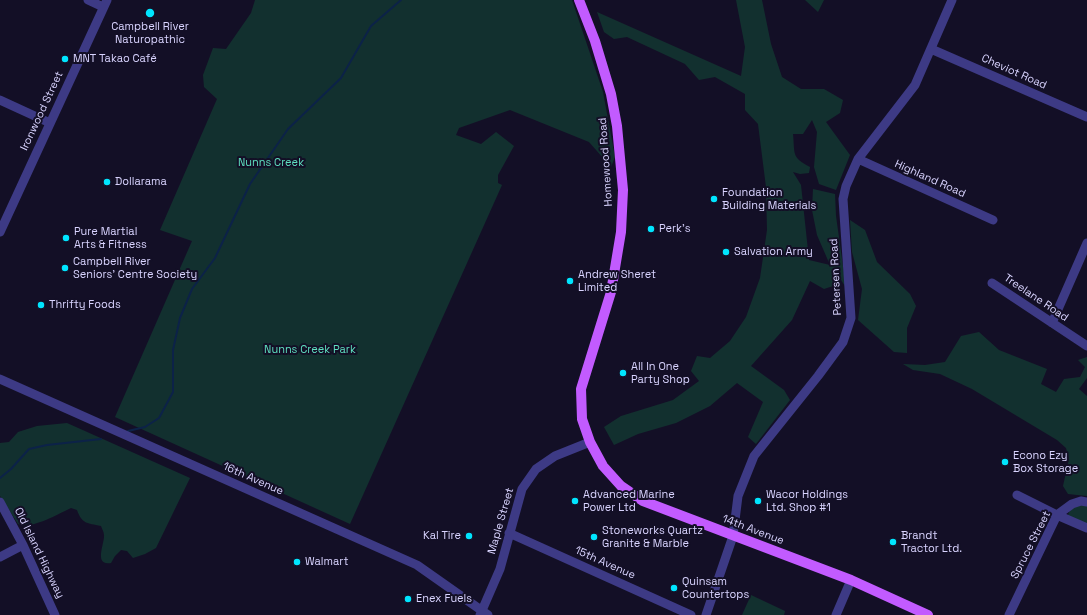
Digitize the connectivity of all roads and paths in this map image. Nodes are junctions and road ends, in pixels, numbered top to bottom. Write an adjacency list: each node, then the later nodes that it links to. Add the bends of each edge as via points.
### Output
1 (88, 0): 4 (street)
2 (579, 0): 19 (main road, Homewood Road, via 611,94 623,190 621,232 611,292 581,389 582,419)
3 (952, 0): 5 (street, Petersen Road)
4 (105, 4): 8 (street, Ironwood Street)
5 (931, 49): 7 (street, Cheviot Road); 9 (street, Petersen Road, via 915,85)
6 (0, 100): 8 (street)
7 (1087, 117)
8 (50, 123): 11 (street, Ironwood Street)
9 (858, 159): 12 (street, Highland Road); 26 (street, Petersen Road, via 843,199 851,318 843,342 754,456 738,496)
10 (0, 208): 11 (street)
11 (9, 213): 13 (street, Ironwood Street)
12 (993, 220)
13 (0, 232)
14 (1087, 243): 16 (street)
15 (992, 283): 16 (street, Treelane Road)
16 (1052, 323): 17 (street, Treelane Road)
17 (1087, 346)
18 (0, 379): 30 (street, 16th Avenue, via 417,565)
19 (590, 442): 25 (street, Maple Street, via 555,456 536,469 522,489); 26 (main road, 14th Avenue, via 605,468 621,486 643,501)
20 (1017, 495): 23 (street)
21 (0, 502): 27 (street, Old Island Highway)
22 (1087, 502): 23 (street, Spruce Street, via 1072,504)
23 (1057, 515): 24 (street); 36 (street, Spruce Street)
24 (1087, 528)
25 (509, 533): 30 (street, Maple Street, via 500,569); 32 (street, 15th Avenue)
26 (733, 536): 29 (main road, 14th Avenue); 33 (street, Petersen Road)
27 (23, 545): 28 (street); 31 (street, Old Island Highway)
28 (0, 557)
29 (851, 580): 34 (street); 35 (main road, 14th Avenue)
30 (483, 614)
31 (56, 615)
32 (690, 615)
33 (706, 615)
34 (836, 615)
35 (928, 615)
36 (1009, 615)

